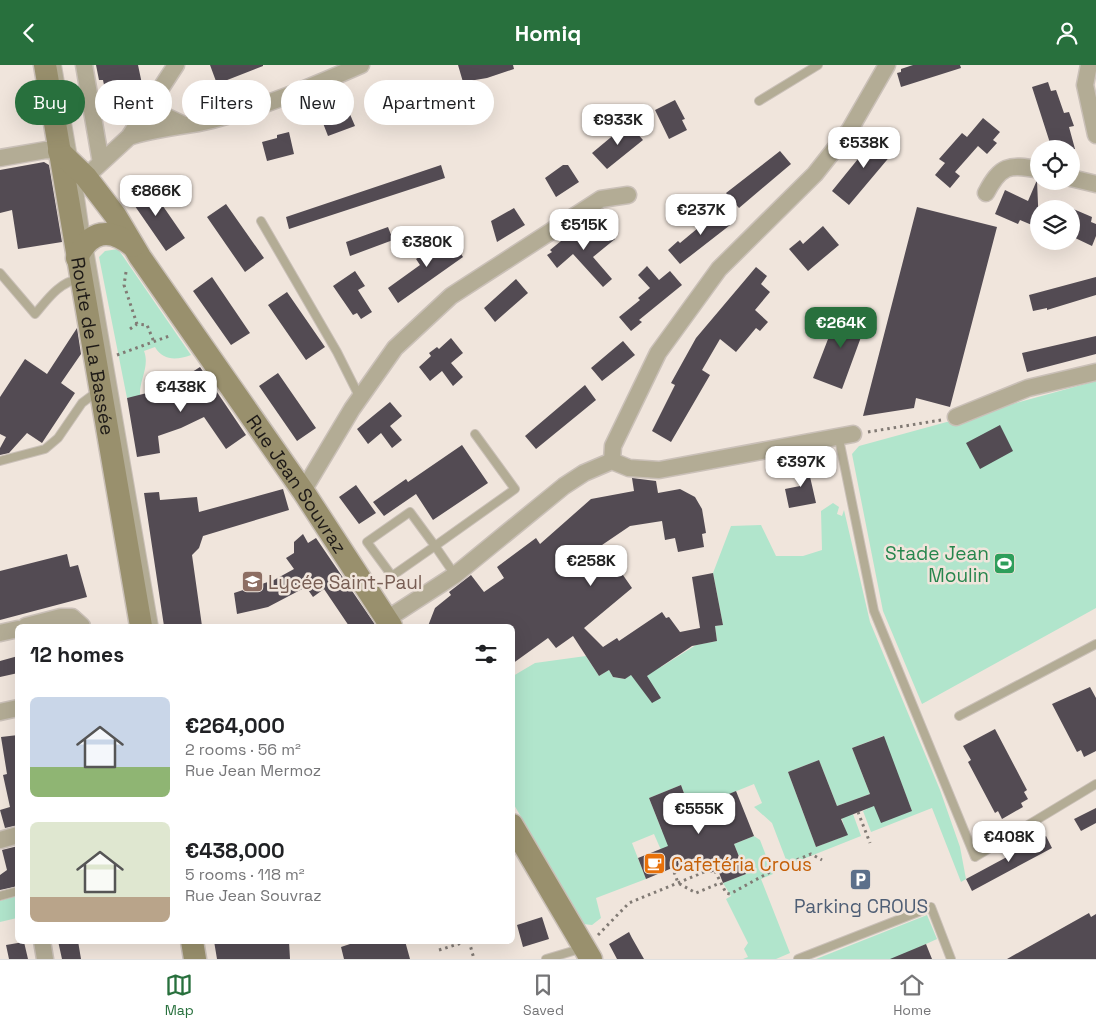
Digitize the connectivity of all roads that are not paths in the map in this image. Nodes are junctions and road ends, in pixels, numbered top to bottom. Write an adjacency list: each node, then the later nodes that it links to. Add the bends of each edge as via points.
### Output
1 (45, 65): 20 (main road, Route de La Bassée)
2 (57, 65): 20 (lane)
3 (84, 65): 20 (street)
4 (176, 65): 9 (street)
5 (361, 65): 11 (street)
6 (818, 65): 10 (lane)
7 (887, 65): 36 (street, via 849,131 820,167 719,269 658,353 613,446)
8 (1089, 65): 12 (street, via 1085,85)
9 (165, 80)
10 (759, 101)
11 (271, 102)
12 (1092, 110): 16 (street)
13 (172, 119): 14 (street)
14 (182, 124): 17 (street)
15 (136, 125): 17 (street)
16 (1096, 135)
17 (129, 137): 20 (street)
18 (0, 157): 20 (street, via 46,150)
19 (1030, 168): 23 (street, via 1018,165 1006,169 995,176)
20 (77, 173): 26 (main road, Rue Jean Souvraz, via 115,215); 27 (main road, Route de La Bassée)
21 (1080, 180): 22 (street)
22 (1096, 184)
23 (986, 193)
24 (628, 195): 31 (street, via 601,199 451,296 395,348)
25 (261, 221): 31 (lane, via 337,351)
26 (137, 251): 27 (main road, via 122,237 106,233); 37 (main road, Rue Jean Souvraz)
27 (82, 259): 28 (lane, via 71,280 50,296 34,315); 30 (main road, Route de La Bassée); 44 (lane, via 108,358)
28 (0, 273)
29 (1096, 372): 32 (street, via 1028,388)
30 (99, 390): 35 (lane, via 82,403 58,438 45,449); 43 (main road, Route de La Bassée)
31 (360, 398): 37 (street)
32 (956, 417)
33 (476, 434): 38 (lane, via 515,489)
34 (846, 437): 36 (street, via 659,471 629,468); 51 (lane, via 874,611 975,857)
35 (0, 461)
36 (612, 461): 39 (street, via 564,486)
37 (303, 491): 40 (main road, Rue Jean Souvraz)
38 (435, 546): 38 (lane, via 392,577 367,542 410,512); 39 (lane)
39 (455, 575): 40 (street)
40 (389, 623)
41 (34, 624): 42 (street, via 72,617)
42 (80, 624)
43 (140, 624)
44 (154, 624)
45 (15, 630): 46 (street)
46 (0, 633)
47 (1096, 644): 50 (lane)
48 (15, 709): 49 (street)
49 (0, 712)
50 (959, 716)
51 (1096, 784)
52 (515, 830): 59 (main road)
53 (15, 836): 54 (street)
54 (0, 840)
55 (15, 892): 56 (lane)
56 (0, 896)
57 (43, 944): 60 (street)
58 (192, 944): 61 (main road)
59 (588, 953): 62 (lane)
60 (46, 959)
61 (195, 959)
62 (546, 959)
63 (798, 959): 64 (lane, via 931,907)
64 (951, 959)

